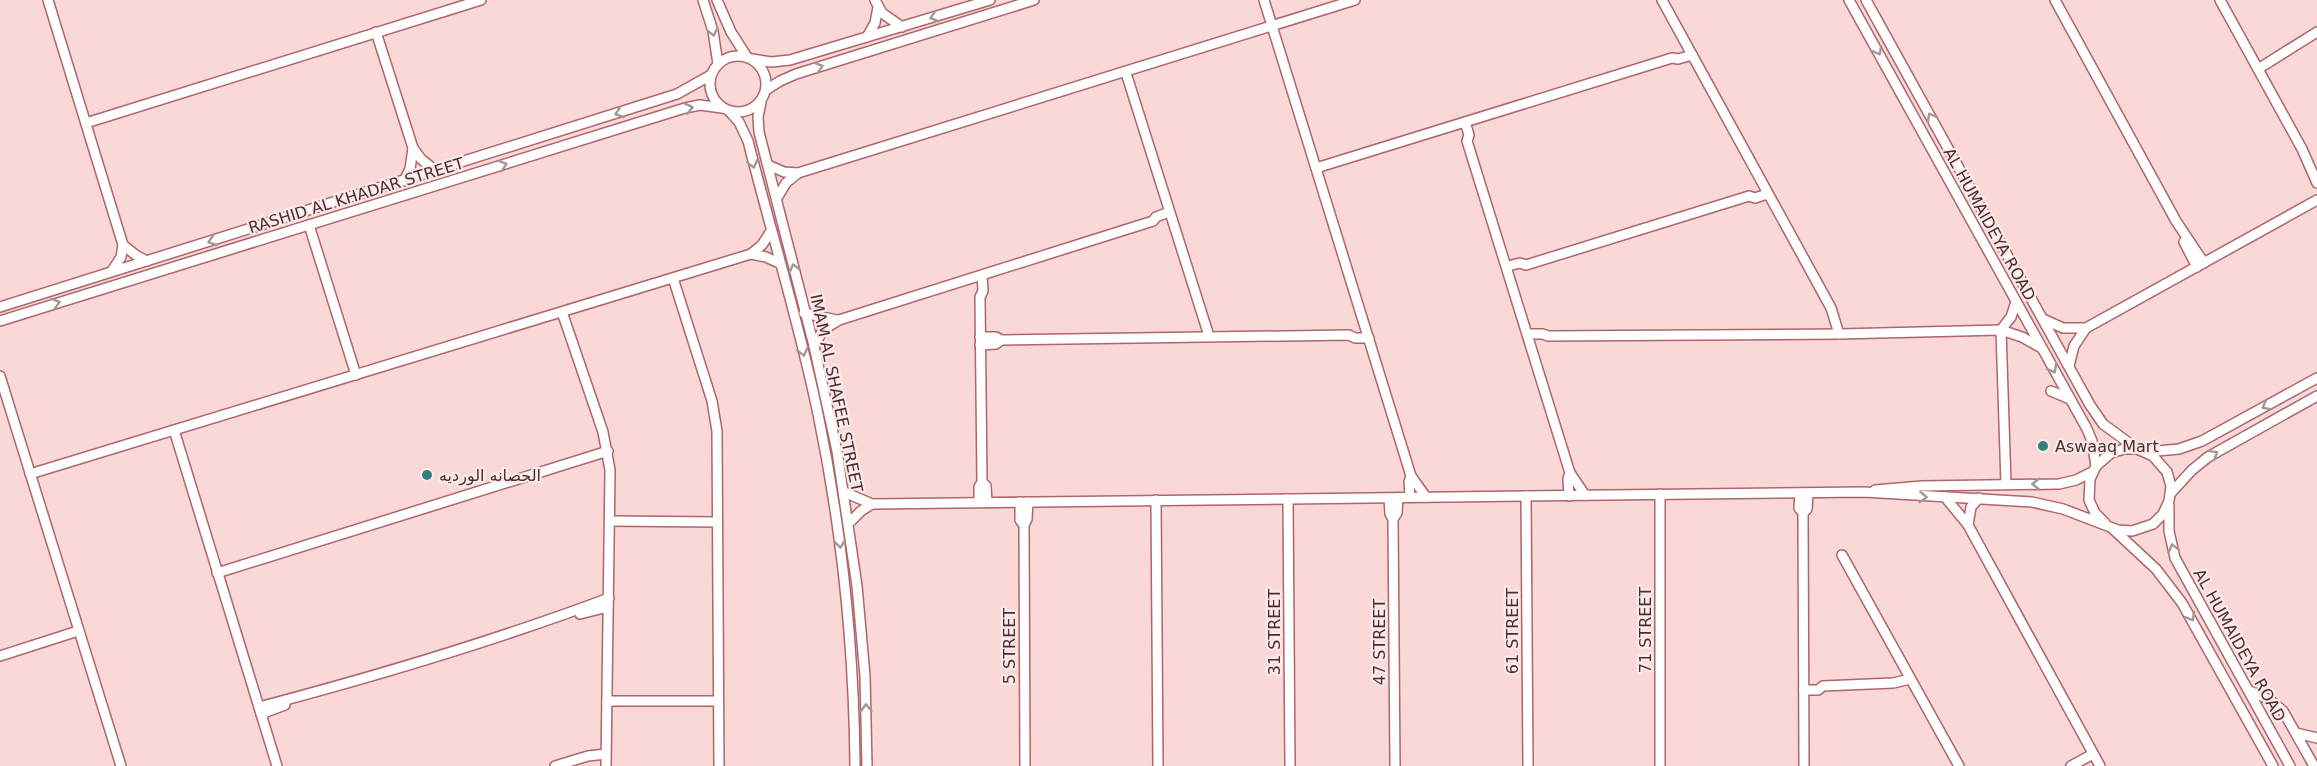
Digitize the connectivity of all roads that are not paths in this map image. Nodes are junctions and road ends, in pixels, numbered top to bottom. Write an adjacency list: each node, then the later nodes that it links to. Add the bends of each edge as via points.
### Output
1 (48, 0): 29 (street)
2 (481, 0): 18 (street)
3 (703, 0): 22 (street, one-way to 22)
4 (717, 0): 21 (street, via 731,32)
5 (990, 0): 16 (street, one-way to 16)
6 (1034, 0): 26 (street, one-way to 6, via 796,74)
7 (1264, 0): 15 (street)
8 (1355, 0): 15 (street)
9 (1662, 0): 20 (street)
10 (1849, 0): 55 (street, AL HUMAIDEYA ROAD, one-way to 55)
11 (1866, 0): 59 (street, AL HUMAIDEYA ROAD, one-way to 11)
12 (2055, 0): 50 (street)
13 (2220, 0): 23 (street)
14 (876, 3): 16 (street); 19 (street, via 875,22)
15 (1272, 26): 24 (street); 34 (street)
16 (902, 27): 19 (street)
17 (2317, 32): 23 (street)
18 (376, 33): 29 (street); 31 (street)
19 (867, 37): 21 (street, via 790,60)
20 (1690, 51): 30 (street, via 1678,59); 40 (street)
21 (750, 58): 22 (street, via 735,56); 26 (street, via 765,76)
22 (718, 64): 25 (street)
23 (2256, 66): 32 (street)
24 (1126, 73): 37 (street); 43 (street)
25 (711, 75): 28 (street, via 712,97); 35 (street, RASHID AL KHADAR STREET, one-way to 35, via 677,94)
26 (766, 90): 27 (street)
27 (760, 102): 28 (street, via 747,111); 33 (street, IMAM AL SHAFEE STREET, via 758,124)
28 (726, 110): 44 (street, RASHID AL KHADAR STREET, one-way to 28, via 685,108 707,105); 45 (street, IMAM AL SHAFEE STREET, one-way to 45, via 746,135)
29 (86, 123): 46 (street)
30 (1461, 123): 34 (street); 51 (street, via 1469,135 1467,141)
31 (412, 148): 35 (street); 38 (street, via 410,169)
32 (2302, 149): 36 (street); 39 (street)
33 (768, 165): 37 (street); 41 (street, IMAM AL SHAFEE STREET)
34 (1316, 168): 64 (street)
35 (436, 171): 38 (street, RASHID AL KHADAR STREET)
36 (2317, 171)
37 (798, 173): 41 (street)
38 (404, 181): 48 (street, RASHID AL KHADAR STREET, one-way to 48)
39 (2317, 183)
40 (1765, 191): 51 (street, via 1755,198 1749,196 1526,265 1520,263); 65 (street, via 1831,308)
41 (777, 198): 58 (street, IMAM AL SHAFEE STREET, one-way to 41)
42 (2317, 200): 50 (street)
43 (1171, 216): 53 (street, via 1156,217); 66 (street)
44 (309, 225): 61 (street, RASHID AL KHADAR STREET, one-way to 44); 72 (street)
45 (771, 231): 47 (street); 49 (street, IMAM AL SHAFEE STREET)
46 (123, 245): 48 (street); 52 (street, via 119,262)
47 (751, 254): 49 (street); 54 (street)
48 (147, 261): 52 (street, RASHID AL KHADAR STREET)
49 (779, 263): 133 (street, IMAM AL SHAFEE STREET, one-way to 133, via 797,324 833,499 849,633)
50 (2200, 265): 62 (street)
51 (1509, 270): 67 (street)
52 (111, 272): 56 (street, RASHID AL KHADAR STREET)
53 (978, 276): 60 (street); 68 (street)
54 (673, 278): 57 (street); 107 (street, via 715,416)
55 (2016, 302): 63 (street); 70 (street, AL HUMAIDEYA ROAD)
56 (0, 307)
57 (562, 312): 72 (street); 81 (street)
58 (804, 313): 60 (street); 69 (street, IMAM AL SHAFEE STREET)
59 (2043, 319): 62 (street, via 2063,328); 71 (street, AL HUMAIDEYA ROAD)
60 (839, 320): 69 (street, via 824,330)
61 (0, 321)
62 (2086, 328): 71 (street, via 2074,346)
63 (2001, 330): 65 (street); 70 (street); 87 (street)
64 (1368, 334): 66 (street, via 1355,338); 86 (street)
65 (1839, 334): 67 (street)
66 (1209, 336): 68 (street, via 1001,340 996,337)
67 (1529, 338): 84 (street)
68 (980, 341): 103 (street, via 979,487)
69 (814, 346): 88 (street, IMAM AL SHAFEE STREET)
70 (2042, 348): 77 (street, AL HUMAIDEYA ROAD, one-way to 77)
71 (2069, 366): 82 (street, AL HUMAIDEYA ROAD, via 2099,418)
72 (356, 375): 80 (street)
73 (0, 376): 85 (street)
74 (2317, 378): 82 (street, one-way to 82, via 2202,441 2179,449)
75 (2051, 391): 77 (street)
76 (2317, 396): 78 (street)
77 (2070, 399): 83 (street, AL HUMAIDEYA ROAD, via 2090,435)
78 (2306, 403): 79 (street); 98 (street, one-way to 78, via 2208,457)
79 (2317, 405)
80 (174, 430): 85 (street); 112 (street)
81 (608, 451): 106 (street); 112 (street)
82 (2142, 451): 83 (street, via 2117,451); 98 (street, via 2163,466)
83 (2094, 469): 87 (street, one-way to 87, via 2076,480 2059,484); 110 (street, via 2088,486 2090,500 2095,513)
84 (1570, 473): 92 (street); 93 (street)
85 (30, 474): 114 (street)
86 (1411, 476): 95 (street); 96 (street)
87 (2006, 484): 89 (street, via 1908,486)
88 (844, 492): 105 (street); 108 (street, IMAM AL SHAFEE STREET)
89 (1864, 492): 90 (street); 97 (street, one-way to 97)
90 (1804, 493): 91 (street); 117 (street)
91 (1660, 494): 93 (street); 140 (street, 71 STREET)
92 (1569, 495): 93 (street); 94 (street)
93 (1585, 495)
94 (1526, 496): 96 (street); 139 (street, 61 STREET)
95 (1410, 497): 96 (street); 99 (street)
96 (1426, 497)
97 (1945, 497): 100 (street); 109 (street)
98 (2170, 497): 110 (street, via 2163,514 2146,528 2132,531); 118 (street, AL HUMAIDEYA ROAD, one-way to 98, via 2175,558 2169,531)
99 (1394, 498): 101 (street); 138 (street, 47 STREET, via 1390,514)
100 (1979, 498): 109 (street, via 1971,507); 110 (street, via 2040,504)
101 (1288, 499): 102 (street); 137 (street, 31 STREET)
102 (1156, 500): 104 (street); 136 (street)
103 (983, 502): 104 (street); 105 (street)
104 (1024, 502): 135 (street, 5 STREET, via 1020,520 1024,525)
105 (872, 504): 108 (street)
106 (610, 521): 107 (street); 113 (street)
107 (717, 522): 120 (street)
108 (849, 524): 134 (street, IMAM AL SHAFEE STREET, one-way to 108, via 862,631)
109 (1968, 525): 125 (street)
110 (2108, 525): 144 (street, AL HUMAIDEYA ROAD, one-way to 144, via 2149,562 2176,594)
111 (1842, 555): 116 (street)
112 (217, 573): 121 (street)
113 (609, 603): 119 (street); 121 (street)
114 (78, 632): 115 (street); 128 (street)
115 (0, 656)
116 (1910, 679): 117 (street, via 1898,683 1823,686 1818,690); 127 (street)
117 (1804, 686): 141 (street)
118 (2248, 690): 122 (street, via 2277,705); 145 (street, AL HUMAIDEYA ROAD)
119 (607, 701): 120 (street); 124 (street)
120 (718, 701): 132 (street)
121 (260, 710): 129 (street)
122 (2296, 733): 123 (street); 126 (street)
123 (2317, 740): 126 (street)
124 (606, 754): 130 (street); 131 (street)
125 (2093, 754): 142 (street); 143 (street)
126 (2313, 763)
127 (1957, 765)
128 (121, 766)
129 (277, 766)
130 (555, 766)
131 (606, 766)
132 (719, 766)
133 (855, 766)
134 (867, 766)
135 (1025, 766)
136 (1158, 766)
137 (1290, 766)
138 (1395, 766)
139 (1528, 766)
140 (1660, 766)
141 (1804, 766)
142 (2071, 766)
143 (2100, 766)
144 (2273, 766)
145 (2290, 766)

